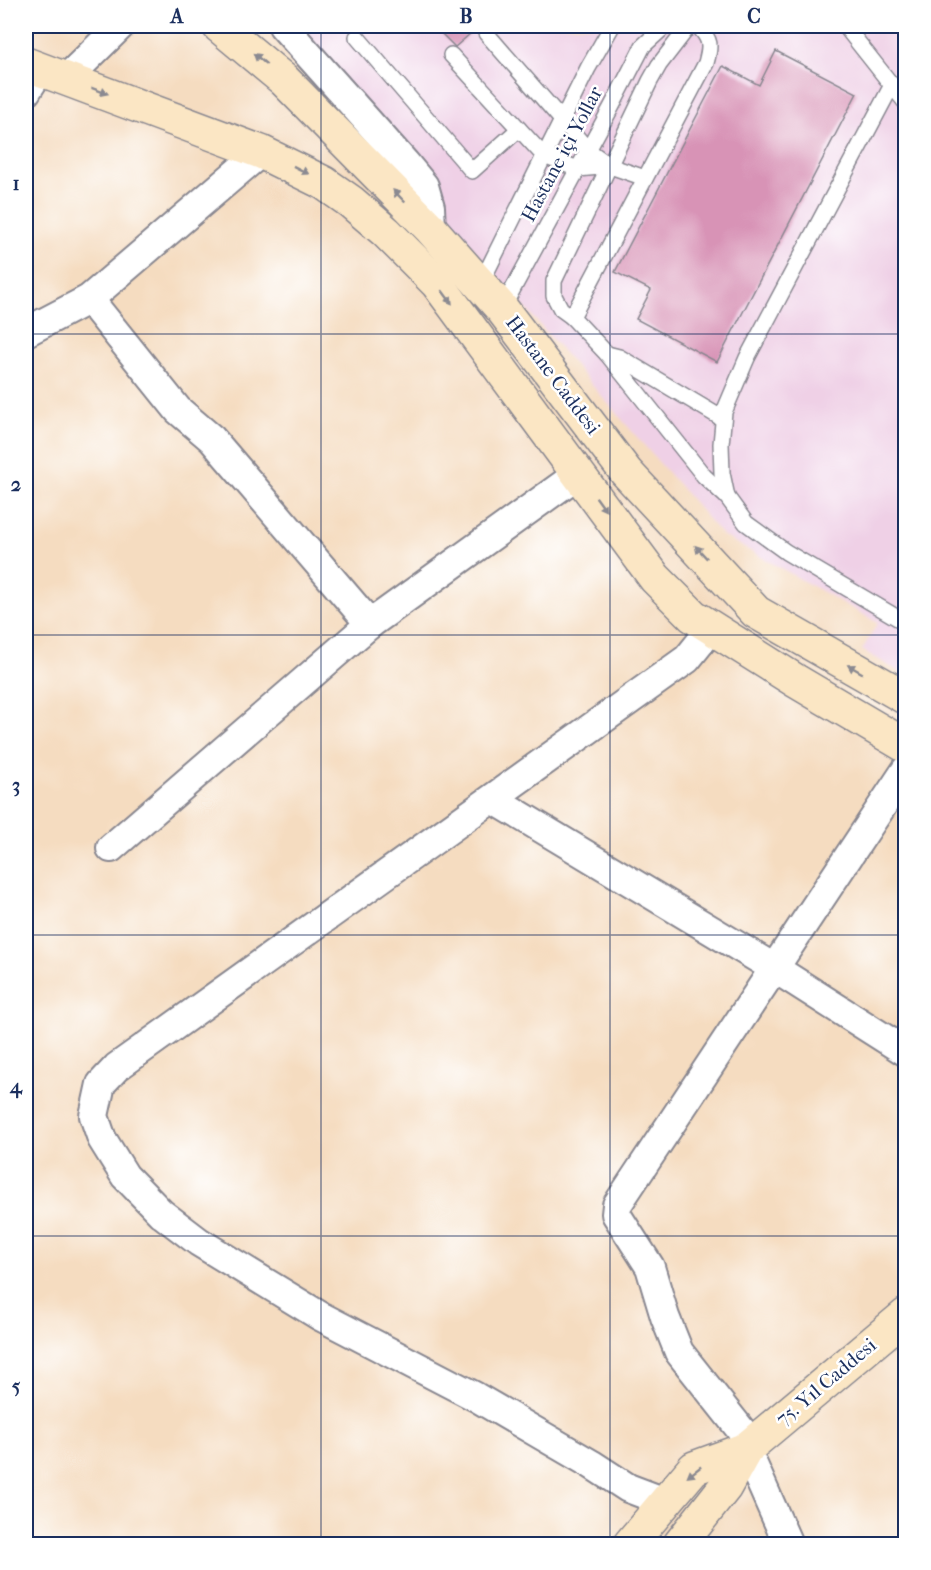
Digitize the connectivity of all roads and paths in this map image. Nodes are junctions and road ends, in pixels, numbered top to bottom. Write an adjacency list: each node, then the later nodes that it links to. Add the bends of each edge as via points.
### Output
1 (120, 26): 12 (street)
2 (219, 26): 23 (street, Hastane Caddesi, one-way to 2, via 284,80)
3 (283, 26): 23 (street, via 424,186)
4 (612, 26): 15 (lane, Hastane içi Yollar)
5 (665, 26): 17 (lane, Hastane içi Yollar, via 643,46)
6 (689, 26): 20 (lane, via 659,65)
7 (698, 26): 22 (lane, via 710,46 706,63)
8 (845, 26): 13 (lane)
9 (486, 33): 15 (lane)
10 (357, 37): 16 (lane, via 472,171)
11 (452, 55): 16 (lane)
12 (39, 76): 18 (street, one-way to 18)
13 (892, 85): 14 (lane); 30 (lane, via 747,358)
14 (906, 103)
15 (562, 120): 17 (lane); 19 (lane, Hastane içi Yollar)
16 (519, 129): 19 (lane)
17 (588, 150): 20 (lane); 21 (lane, Hastane içi Yollar)
18 (261, 152): 25 (street); 31 (street, one-way to 31, via 297,168 351,202 437,283)
19 (544, 156): 21 (lane); 24 (lane, Hastane içi Yollar)
20 (610, 165): 21 (lane); 22 (lane); 27 (lane, via 554,281 554,296 561,309)
21 (578, 169): 26 (lane, Hastane içi Yollar)
22 (645, 178): 27 (lane)
23 (431, 229): 24 (street, Hastane Caddesi)
24 (480, 285): 26 (street, Hastane Caddesi)
25 (89, 299): 28 (street); 34 (street, via 178,411 212,439)
26 (502, 309): 36 (street, Hastane Caddesi, one-way to 26, via 756,612 626,472)
27 (572, 317): 29 (lane)
28 (26, 332)
29 (607, 354): 30 (lane, via 619,357); 32 (lane, via 704,476)
30 (723, 419): 32 (lane, via 722,473)
31 (578, 474): 34 (street); 35 (street, one-way to 35, via 655,578 693,616)
32 (727, 497): 33 (lane, via 747,523 786,552)
33 (906, 623)
34 (370, 624): 40 (street)
35 (712, 628): 37 (street); 39 (street, via 687,658)
36 (906, 698)
37 (906, 746)
38 (906, 770): 41 (street)
39 (493, 799): 41 (street); 45 (street, via 117,1067 101,1084 94,1116 102,1139 125,1176 161,1213 198,1242 320,1316 476,1397 628,1488)
40 (111, 848)
41 (774, 968): 42 (street); 44 (street, via 617,1205 616,1214 651,1267 679,1352)
42 (906, 1052)
43 (906, 1315): 44 (street, 75. Yıl Caddesi)
44 (749, 1447): 45 (street, one-way to 45, via 694,1468); 47 (street, via 725,1487); 48 (street)
45 (665, 1502): 46 (street)
46 (630, 1545)
47 (680, 1545)
48 (788, 1545)

